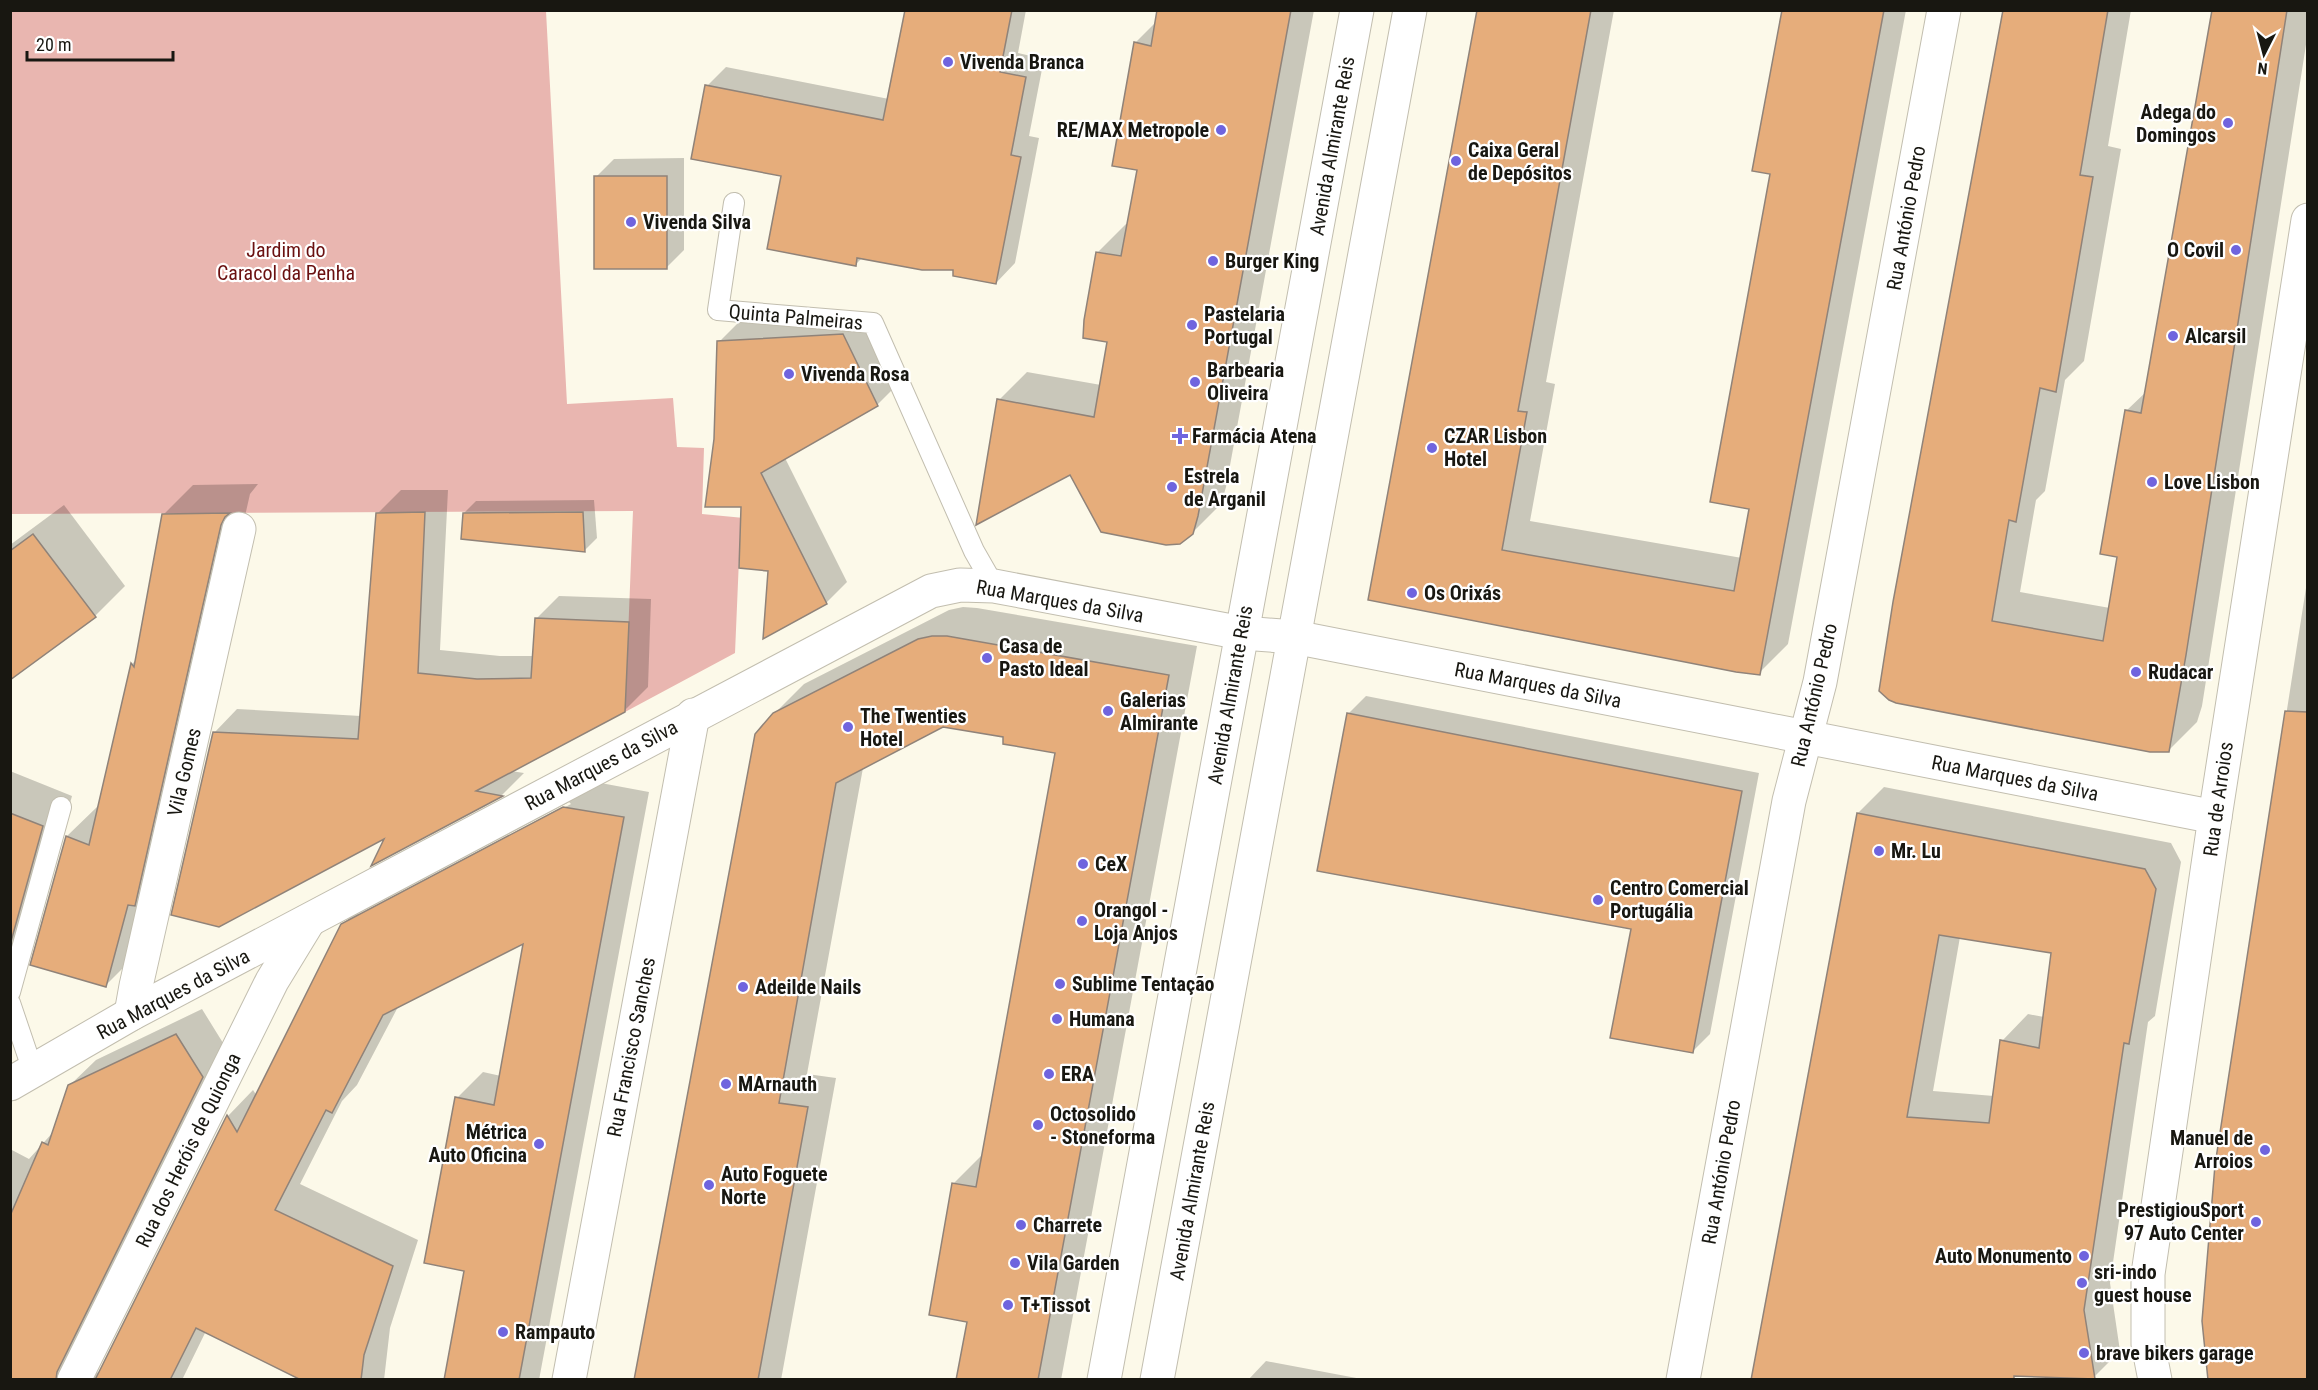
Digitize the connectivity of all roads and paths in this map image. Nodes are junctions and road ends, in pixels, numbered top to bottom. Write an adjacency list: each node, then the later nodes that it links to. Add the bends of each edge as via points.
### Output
1 (1357, 10): 8 (street, Avenida Almirante Reis)
2 (1410, 10): 9 (street, Avenida Almirante Reis)
3 (1944, 10): 11 (street, Rua António Pedro, via 1820,682)
4 (734, 203): 7 (lane, Quinta Palmeiras, via 718,310 873,322 974,551)
5 (2307, 220): 13 (street, Rua de Arroios)
6 (239, 529): 17 (street, Vila Gomes)
7 (994, 586): 8 (street, Rua Marques da Silva); 10 (street, Rua Marques da Silva, via 960,585 931,591)
8 (1242, 633): 9 (street, Rua Marques da Silva); 21 (street, Avenida Almirante Reis)
9 (1294, 637): 11 (street, Rua Marques da Silva); 22 (street, Avenida Almirante Reis)
10 (693, 715): 14 (street, Rua Marques da Silva); 20 (street, Rua Francisco Sanches)
11 (1806, 737): 13 (street, Rua Marques da Silva); 23 (street, Rua António Pedro, via 1790,801)
12 (62, 807): 15 (lane)
13 (2215, 817): 24 (street, Rua de Arroios, via 2148,1274 2148,1344)
14 (308, 922): 17 (street, Rua Marques da Silva); 19 (street, Rua dos Heróis de Quionga, via 272,981)
15 (10, 992)
16 (10, 1003): 18 (lane)
17 (131, 1014): 18 (street, Rua Marques da Silva)
18 (22, 1078)
19 (74, 1380)
20 (568, 1380)
21 (1104, 1380)
22 (1157, 1380)
23 (1683, 1380)
24 (2155, 1380)

